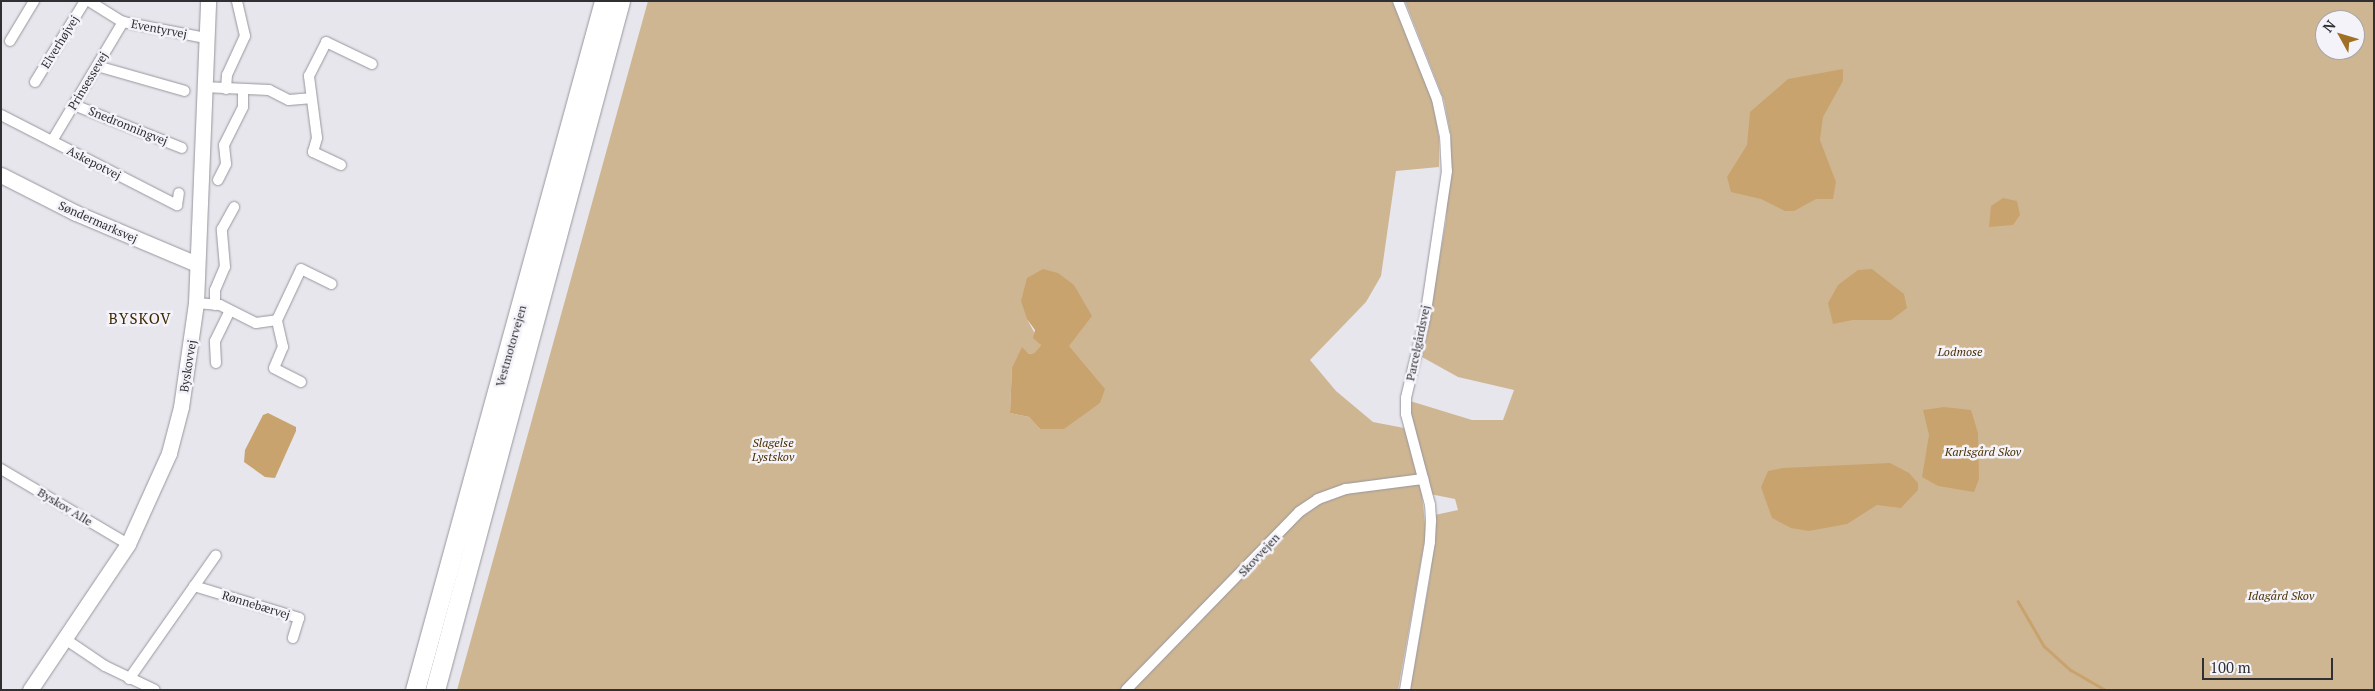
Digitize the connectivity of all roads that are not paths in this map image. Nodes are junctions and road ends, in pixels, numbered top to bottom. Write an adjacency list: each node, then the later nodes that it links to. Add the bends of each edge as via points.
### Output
1 (34, 1): 11 (street)
2 (85, 1): 14 (street, Elverhøjvej)
3 (89, 1): 9 (street, Eventyrvej)
4 (208, 1): 10 (main road, Byskovvej)
5 (237, 1): 16 (street, via 245,36 227,75)
6 (604, 1): 47 (highway, Vestmotorvejen)
7 (620, 1): 48 (highway, Vestmotorvejen)
8 (1398, 1): 38 (street, Parcelgårdsvej, via 1437,99 1445,136 1447,171 1428,299 1406,398 1406,414)
9 (124, 22): 10 (street, Eventyrvej); 13 (street, Prinsessevej)
10 (205, 38): 15 (main road, Byskovvej)
11 (10, 41)
12 (372, 64): 19 (street, via 326,42 309,76)
13 (97, 66): 17 (street); 20 (street, Prinsessevej)
14 (35, 82)
15 (203, 87): 16 (street); 29 (main road, Byskovvej)
16 (226, 89): 18 (street)
17 (184, 90)
18 (242, 90): 19 (street, via 269,90 289,100); 26 (street, via 243,107 224,146 226,164)
19 (310, 98): 24 (street, via 316,138 313,152)
20 (74, 105): 22 (street, Prinsessevej); 23 (street, Snedronningvej)
21 (1, 115): 22 (street, Askepotvej)
22 (52, 141): 27 (street, Askepotvej, via 177,205)
23 (182, 148)
24 (340, 165)
25 (1, 175): 29 (main road, Søndermarksvej, via 82,216)
26 (218, 180)
27 (179, 193)
28 (234, 207): 32 (street, via 222,229 225,268 215,290)
29 (197, 264): 31 (main road, Byskovvej)
30 (332, 284): 34 (street, via 301,269)
31 (196, 304): 32 (street); 39 (main road, Byskovvej, via 189,370 169,453)
32 (215, 305): 33 (street)
33 (230, 310): 34 (street, via 256,323); 35 (street, via 215,341)
34 (277, 320): 36 (street, via 283,346 274,368)
35 (216, 363)
36 (301, 382)
37 (1, 469): 39 (street, Byskov Alle)
38 (1423, 478): 49 (street, Skovvejen, via 1346,488 1305,508); 50 (street, Parcelgårdsvej, via 1430,505 1430,542)
39 (128, 544): 43 (main road, Byskovvej)
40 (216, 555): 41 (street)
41 (194, 586): 42 (street, Rønnebærvej, via 299,618); 44 (street)
42 (293, 638)
43 (65, 639): 44 (street); 45 (main road, Byskovvej)
44 (130, 679): 46 (street)
45 (30, 690)
46 (155, 690)
47 (415, 690)
48 (435, 690)
49 (1126, 690)
50 (1405, 690)

